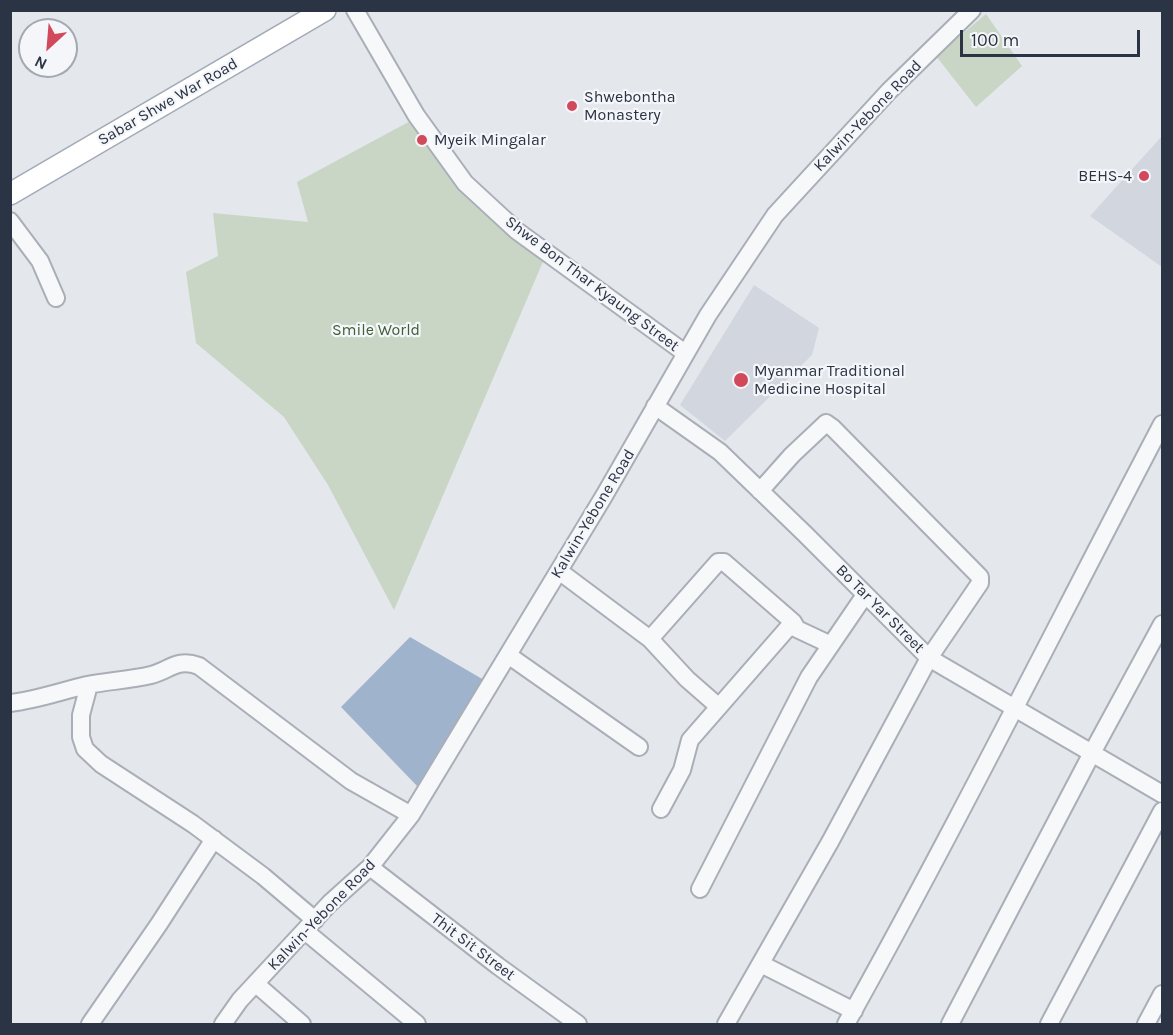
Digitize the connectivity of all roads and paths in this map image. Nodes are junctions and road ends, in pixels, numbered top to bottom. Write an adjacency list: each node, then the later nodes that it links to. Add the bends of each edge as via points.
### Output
1 (325, 10): 4 (main road, Sabar Shwe War Road)
2 (355, 10): 7 (street, Shwe Bon Thar Kyaung Street, via 416,115 465,183 517,231)
3 (972, 10): 7 (street, Kalwin-Yebone Road, via 888,92 775,215)
4 (10, 194)
5 (10, 221): 6 (street, via 40,261)
6 (56, 298)
7 (685, 353): 8 (street, Kalwin-Yebone Road)
8 (655, 406): 10 (street, Bo Tar Yar Street, via 720,452); 11 (street, Kalwin-Yebone Road)
9 (1162, 424): 22 (street)
10 (760, 491): 12 (street, Bo Tar Yar Street); 18 (street, via 826,423 833,428 980,577 980,583)
11 (559, 571): 15 (street); 17 (street, Kalwin-Yebone Road)
12 (865, 595): 16 (street); 18 (street, Bo Tar Yar Street)
13 (793, 622): 15 (street, via 724,562 718,562); 16 (street, via 797,629); 21 (street)
14 (1162, 624): 24 (street)
15 (650, 639): 21 (street)
16 (831, 645): 31 (street, via 809,677)
17 (508, 655): 23 (street); 28 (street, Kalwin-Yebone Road)
18 (929, 658): 22 (street, Bo Tar Yar Street); 33 (street)
19 (88, 685): 20 (street); 28 (street, via 153,674 177,663 199,666 351,781); 29 (street, via 81,715 85,749 101,764)
20 (10, 703)
21 (719, 707): 26 (street, via 690,740 682,770)
22 (1016, 709): 24 (street, Bo Tar Yar Street); 36 (street)
23 (639, 747)
24 (1092, 753): 25 (street, Bo Tar Yar Street); 43 (street)
25 (1162, 794)
26 (661, 809)
27 (1162, 811): 44 (street)
28 (411, 815): 30 (street, Kalwin-Yebone Road)
29 (214, 839): 32 (street, via 263,876); 37 (street)
30 (370, 867): 32 (street, Kalwin-Yebone Road); 41 (street, Thit Sit Street)
31 (700, 889)
32 (310, 926): 34 (street, Kalwin-Yebone Road); 40 (street)
33 (761, 964): 36 (street); 42 (street)
34 (256, 984): 38 (street, Kalwin-Yebone Road); 39 (street)
35 (1162, 994): 45 (street)
36 (850, 1021)
37 (90, 1024)
38 (223, 1024)
39 (302, 1024)
40 (417, 1024)
41 (578, 1024)
42 (726, 1024)
43 (950, 1024)
44 (1049, 1024)
45 (1146, 1024)

